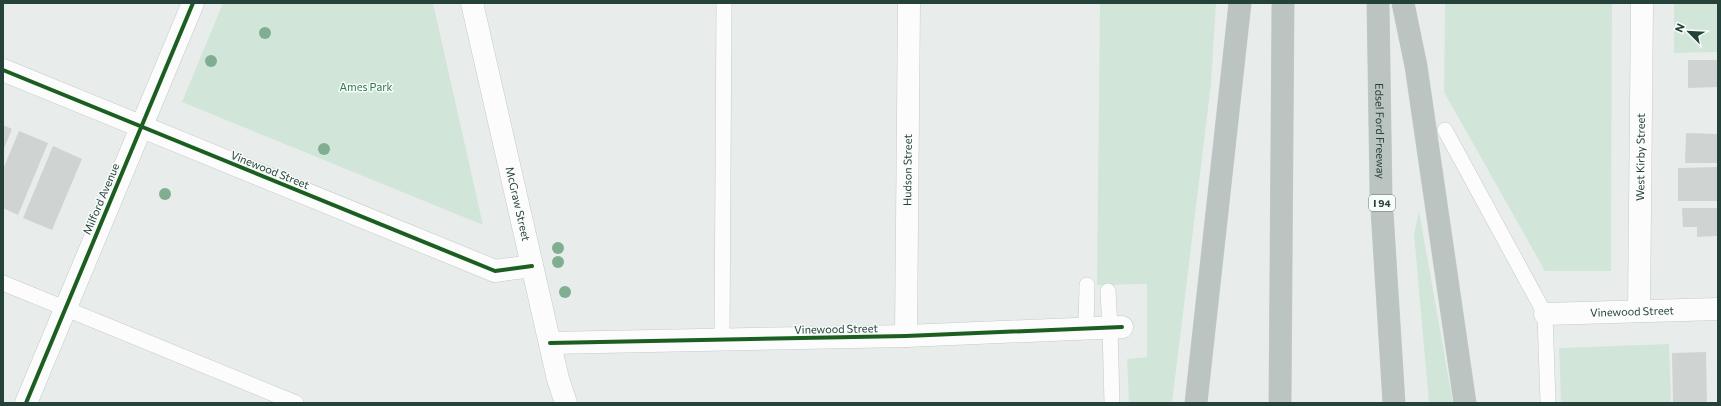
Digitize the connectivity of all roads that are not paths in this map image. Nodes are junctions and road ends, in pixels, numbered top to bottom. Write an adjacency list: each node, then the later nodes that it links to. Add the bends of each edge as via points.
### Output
1 (193, 3): 11 (street, Milford Avenue)
2 (472, 3): 13 (street, McGraw Street)
3 (724, 3): 24 (lane)
4 (909, 3): 23 (street, Hudson Street)
5 (1240, 3): 30 (highway)
6 (1283, 3): 31 (highway)
7 (1378, 3): 32 (highway, Edsel Ford Freeway / I 94, via 1381,195)
8 (1403, 3): 33 (highway, via 1416,66)
9 (1642, 3): 19 (street, West Kirby Street)
10 (3, 70): 11 (street, Vinewood Street)
11 (142, 127): 13 (street, Vinewood Street, via 495,271); 18 (street, Milford Avenue)
12 (1445, 130): 20 (lane)
13 (532, 266): 25 (street, McGraw Street)
14 (3, 284): 18 (lane)
15 (1087, 285): 22 (lane)
16 (1108, 291): 21 (lane)
17 (1718, 308): 19 (street, Vinewood Street)
18 (64, 309): 26 (street, Milford Avenue); 27 (lane)
19 (1639, 311): 20 (street, Vinewood Street)
20 (1545, 314): 34 (lane)
21 (1116, 327): 22 (street, Vinewood Street); 29 (lane)
22 (1086, 329): 23 (street, Vinewood Street)
23 (906, 336): 24 (street, Vinewood Street)
24 (722, 340): 25 (street, Vinewood Street)
25 (550, 343): 28 (street, McGraw Street)
26 (26, 403)
27 (296, 403)
28 (566, 403)
29 (1112, 403)
30 (1196, 403)
31 (1280, 403)
32 (1394, 403)
33 (1465, 403)
34 (1548, 403)

